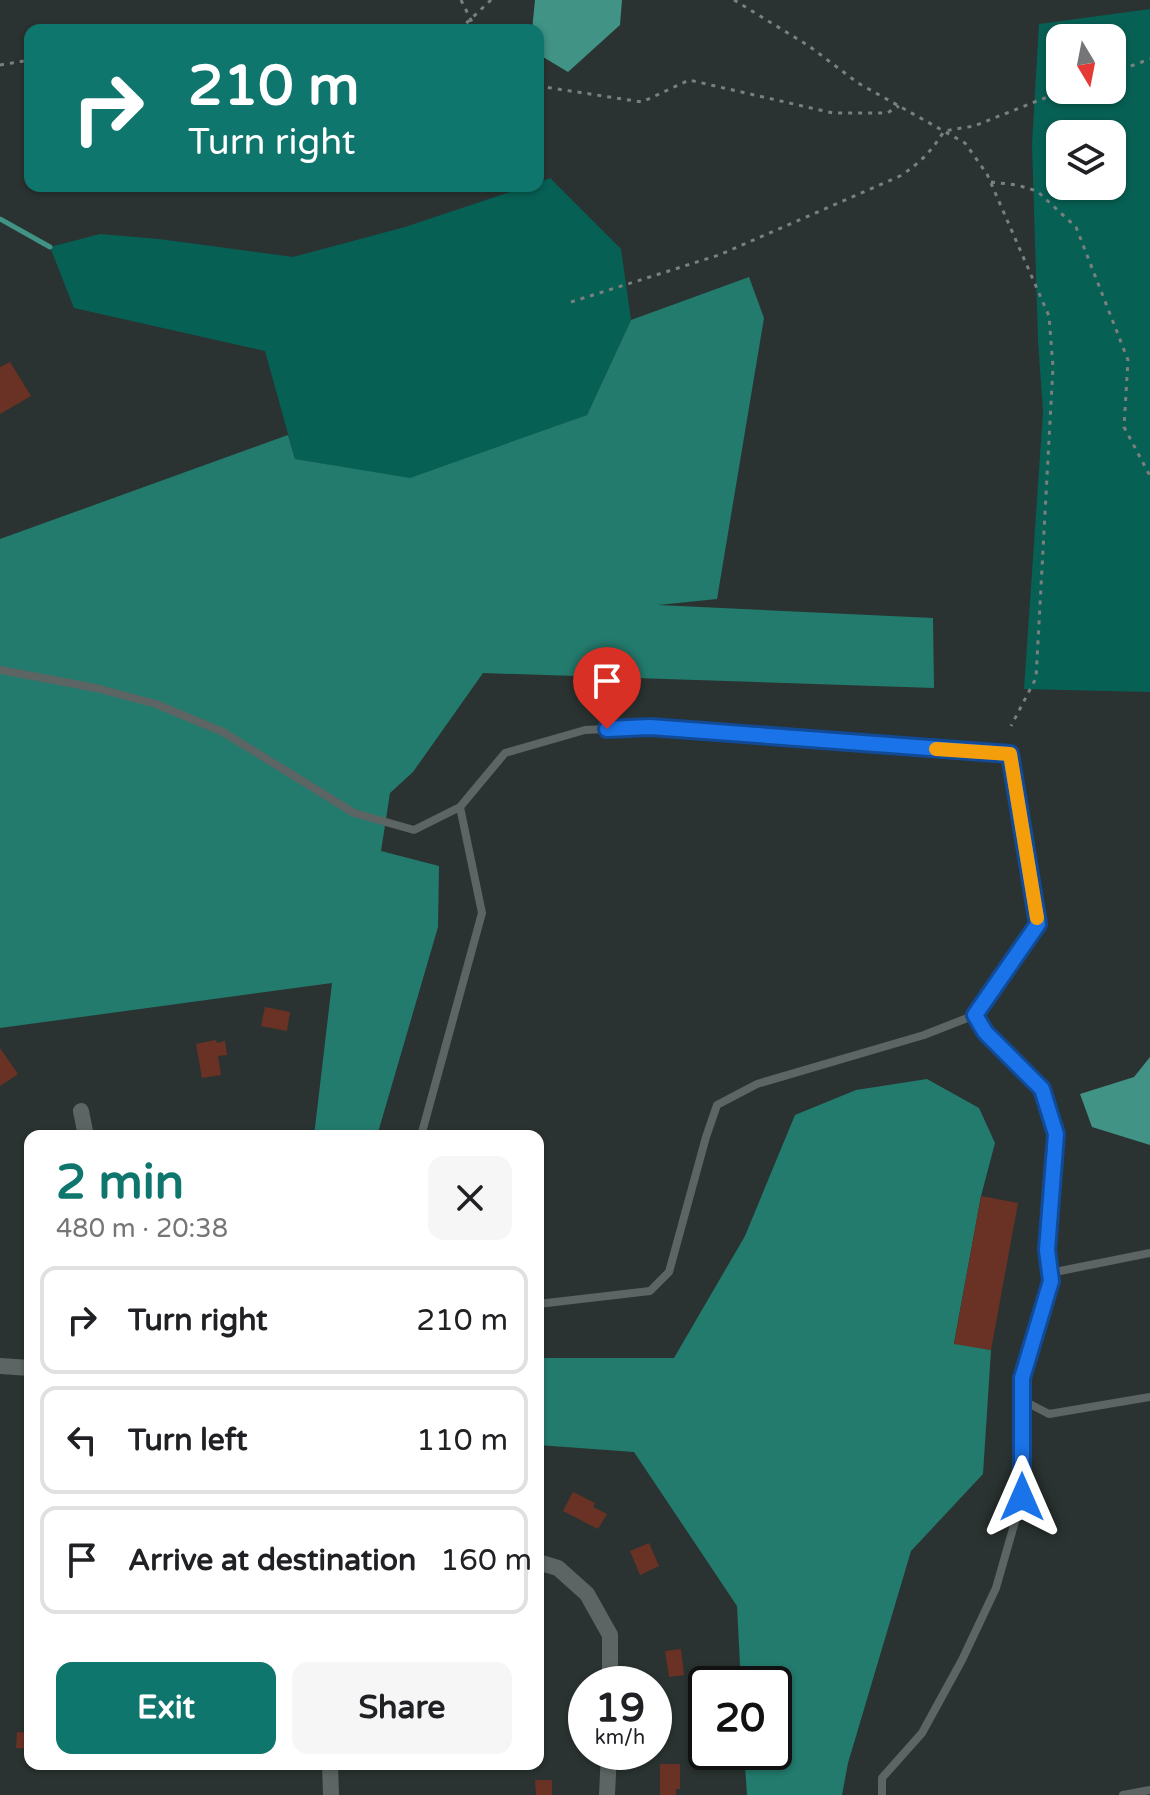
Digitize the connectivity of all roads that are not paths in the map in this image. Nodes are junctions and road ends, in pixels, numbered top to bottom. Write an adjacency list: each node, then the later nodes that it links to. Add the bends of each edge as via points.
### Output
1 (0, 670): 2 (lane, via 156,704 223,732 354,813 414,830)
2 (460, 807): 3 (lane, via 505,753 585,730 650,727 1010,754 1038,924); 6 (lane, via 482,913)
3 (975, 1015): 8 (lane, via 1042,1089 1056,1134); 9 (lane, via 757,1084 717,1105 669,1272 650,1291)
4 (81, 1111): 5 (street)
5 (85, 1130)
6 (423, 1130)
7 (1150, 1253): 8 (lane)
8 (1050, 1273): 13 (lane, via 1022,1378)
9 (544, 1303)
10 (0, 1366): 11 (street)
11 (24, 1368)
12 (1150, 1397): 13 (lane, via 1049,1414)
13 (1022, 1400): 21 (lane, via 1022,1497 996,1588 922,1733 882,1778)
14 (544, 1564): 15 (street, via 558,1568 587,1594 610,1635)
15 (610, 1666)
16 (330, 1770): 19 (street)
17 (608, 1770): 20 (street)
18 (1150, 1790): 22 (lane)
19 (331, 1795)
20 (607, 1795)
21 (882, 1795)
22 (1123, 1795)

